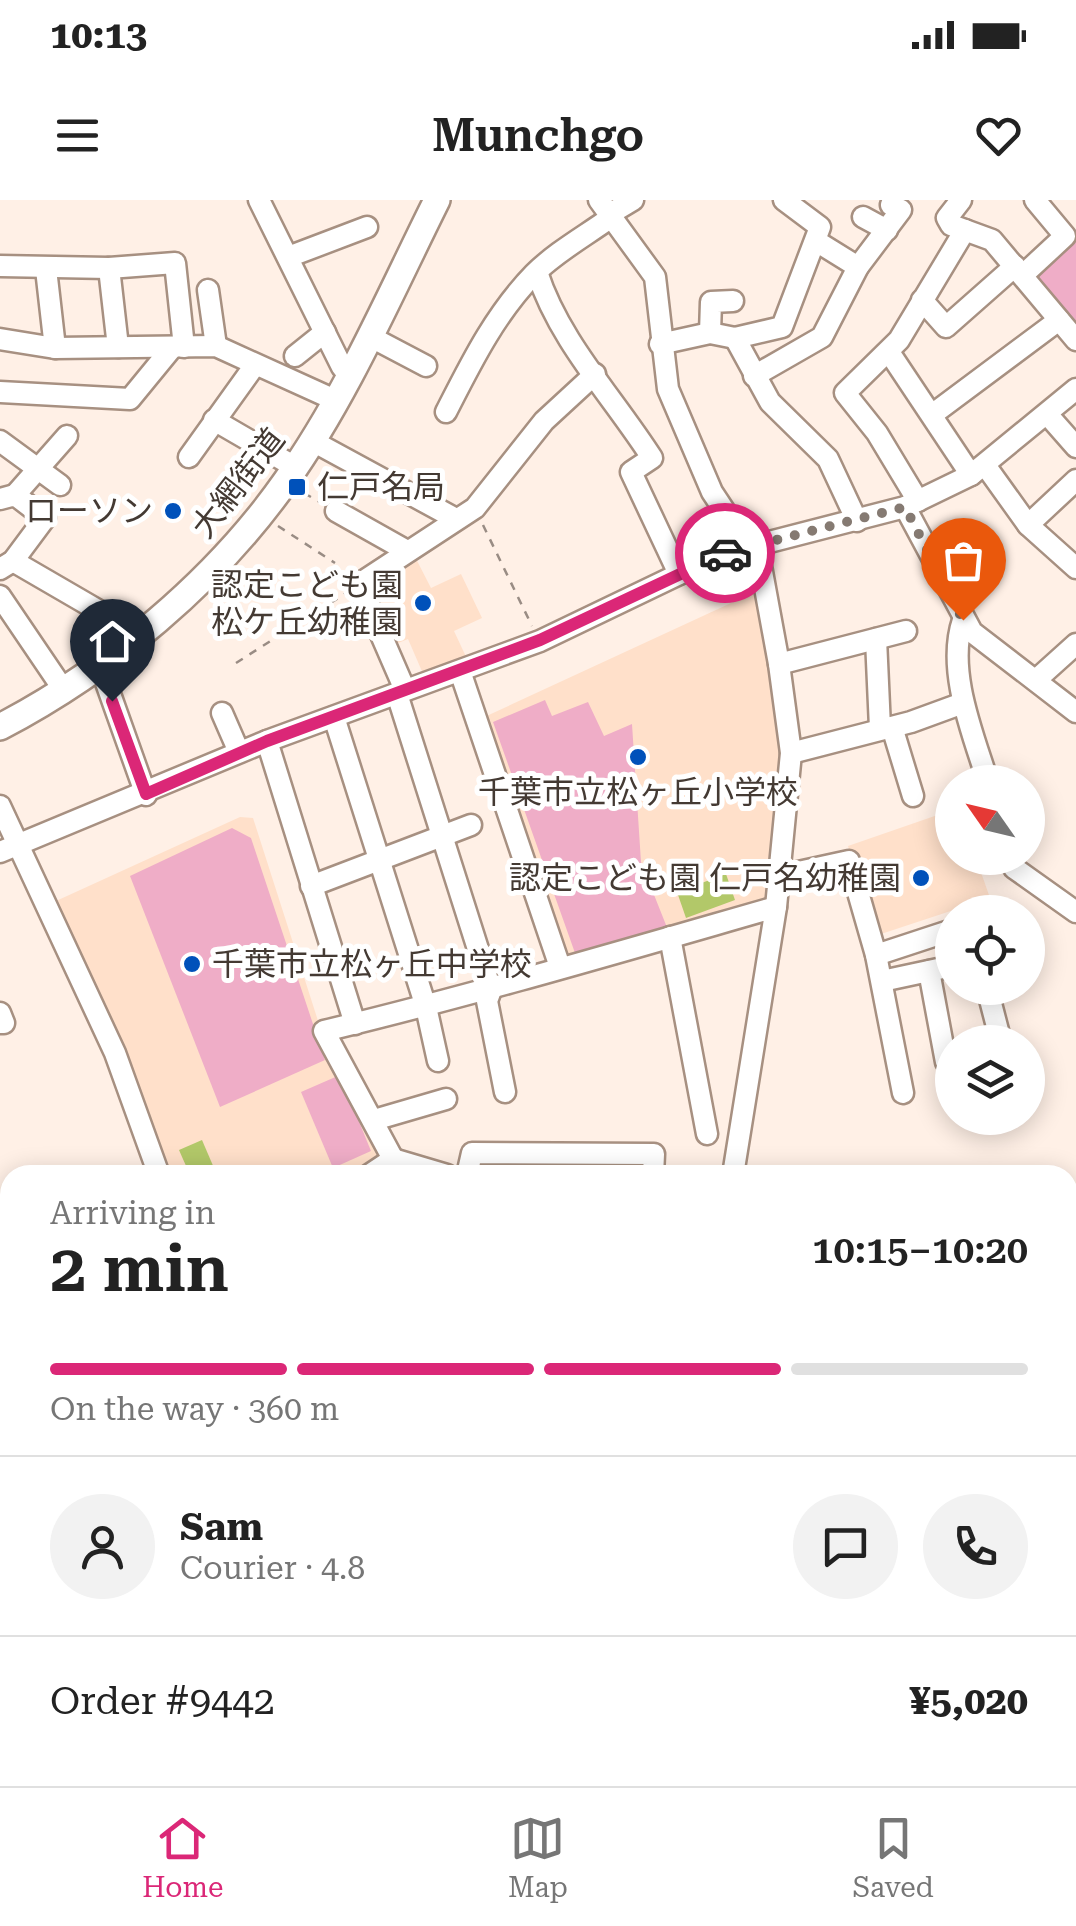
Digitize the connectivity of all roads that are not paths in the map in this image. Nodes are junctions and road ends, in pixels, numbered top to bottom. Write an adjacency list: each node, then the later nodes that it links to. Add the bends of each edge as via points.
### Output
1 (260, 200): 14 (street)
2 (632, 200): 8 (street)
3 (784, 200): 13 (street, via 817,221)
4 (893, 200): 11 (street, via 901,210)
5 (961, 200): 12 (street, via 947,218)
6 (1035, 200): 19 (street, via 1065,236)
7 (431, 203): 27 (main road, 大網街道)
8 (606, 211): 20 (street); 31 (street, via 655,277)
9 (863, 217): 11 (street)
10 (367, 227): 14 (street)
11 (887, 230): 16 (street)
12 (964, 230): 19 (street, via 992,240); 22 (street)
13 (816, 242): 16 (street); 29 (street, via 782,327)
14 (288, 257): 25 (street)
15 (0, 266): 17 (street)
16 (858, 266): 42 (street, via 822,338)
17 (46, 268): 18 (street); 34 (street)
18 (109, 268): 33 (street); 35 (street, via 176,263)
19 (1019, 271): 22 (street, via 946,327); 24 (street)
20 (537, 272): 41 (street, via 564,333); 46 (street, via 498,318)
21 (208, 290): 32 (street)
22 (922, 300): 36 (street)
23 (733, 301): 26 (street, via 711,302)
24 (1059, 320): 30 (street); 47 (street)
25 (326, 332): 37 (street); 40 (street, via 342,367)
26 (710, 332): 29 (street); 31 (street)
27 (368, 336): 39 (street); 40 (main road, 大網街道)
28 (0, 338): 34 (street)
29 (734, 338): 42 (street)
30 (1076, 340)
31 (660, 344): 66 (street, via 682,431)
32 (216, 346): 35 (street); 38 (street)
33 (118, 347): 34 (street); 35 (street)
34 (55, 348)
35 (177, 348): 44 (street, via 130,399)
36 (888, 352): 47 (street); 61 (street, via 844,393 877,432)
37 (295, 356)
38 (255, 365): 45 (street); 49 (street)
39 (426, 366)
40 (351, 370): 45 (main road, 大網街道)
41 (595, 374): 63 (street, via 544,421 475,508); 70 (street, via 652,458 631,472)
42 (754, 376): 64 (street, via 770,402 828,459)
43 (1076, 389): 48 (street)
44 (0, 392)
45 (335, 400): 57 (main road, 大網街道)
46 (446, 412)
47 (933, 414): 56 (street)
48 (1047, 414): 53 (street); 56 (street)
49 (214, 420): 54 (street); 57 (street)
50 (67, 436): 55 (street)
51 (0, 441): 55 (street)
52 (318, 444): 63 (street)
53 (1076, 447)
54 (190, 457)
55 (36, 469): 59 (street); 60 (street)
56 (978, 470): 61 (street); 65 (street)
57 (290, 475): 75 (main road, 大網街道, via 211,571)
58 (1076, 480): 65 (street)
59 (60, 486)
60 (7, 497): 68 (street, via 45,518)
61 (912, 504): 64 (street); 72 (street)
62 (336, 511): 67 (street)
63 (456, 519): 67 (street)
64 (857, 522): 66 (street)
65 (1028, 525): 69 (street)
66 (747, 544): 70 (street); 79 (street, via 761,566)
67 (407, 551): 83 (street, via 359,584)
68 (7, 565): 75 (street)
69 (1076, 568)
70 (680, 574): 80 (street)
71 (0, 596): 73 (street)
72 (963, 620): 81 (street); 84 (street)
73 (6, 621): 82 (street)
74 (906, 631): 76 (street)
75 (137, 633): 78 (main road, 大網街道)
76 (876, 639): 79 (street); 89 (street)
77 (1076, 644): 81 (street)
78 (99, 663): 82 (main road, 大網街道); 94 (street)
79 (779, 664): 92 (street)
80 (460, 671): 83 (street); 109 (street)
81 (1036, 680): 85 (street)
82 (63, 689): 88 (main road, 大網街道)
83 (401, 692): 87 (street); 98 (street)
84 (963, 703): 89 (street); 93 (street)
85 (1076, 712)
86 (222, 713): 91 (street)
87 (334, 717): 90 (street); 100 (street)
88 (0, 727)
89 (886, 728): 92 (street); 95 (street)
90 (267, 741): 91 (street); 103 (street)
91 (239, 752): 94 (street)
92 (791, 752): 102 (street)
93 (983, 765)
94 (146, 794): 99 (street)
95 (913, 796)
96 (0, 806): 99 (street)
97 (471, 825): 98 (street)
98 (443, 836): 100 (street); 113 (street)
99 (10, 849): 126 (street, via 115,1054)
100 (379, 860): 103 (street); 114 (street)
101 (1024, 875): 105 (street)
102 (780, 876): 104 (street); 108 (street, via 849,861)
103 (311, 886): 117 (street)
104 (776, 907): 107 (street); 131 (street)
105 (1076, 912)
106 (935, 935): 108 (street)
107 (670, 938): 109 (street); 124 (street)
108 (876, 954): 112 (street)
109 (560, 967): 113 (street)
110 (935, 970): 111 (street)
111 (929, 971): 112 (street); 118 (street)
112 (882, 982): 121 (street)
113 (491, 990): 114 (street); 120 (street, via 487,1001)
114 (426, 1007): 117 (street); 119 (street)
115 (0, 1012): 116 (street)
116 (0, 1023)
117 (355, 1024): 123 (street, via 324,1031)
118 (939, 1025)
119 (438, 1061)
120 (505, 1092)
121 (903, 1093)
122 (446, 1099): 123 (street)
123 (374, 1120): 125 (street)
124 (707, 1134)
125 (394, 1159): 127 (street); 128 (street)
126 (155, 1165)
127 (385, 1165)
128 (414, 1165)
129 (469, 1165): 130 (street, via 472,1153 490,1153 654,1154)
130 (654, 1165)
131 (736, 1165)

